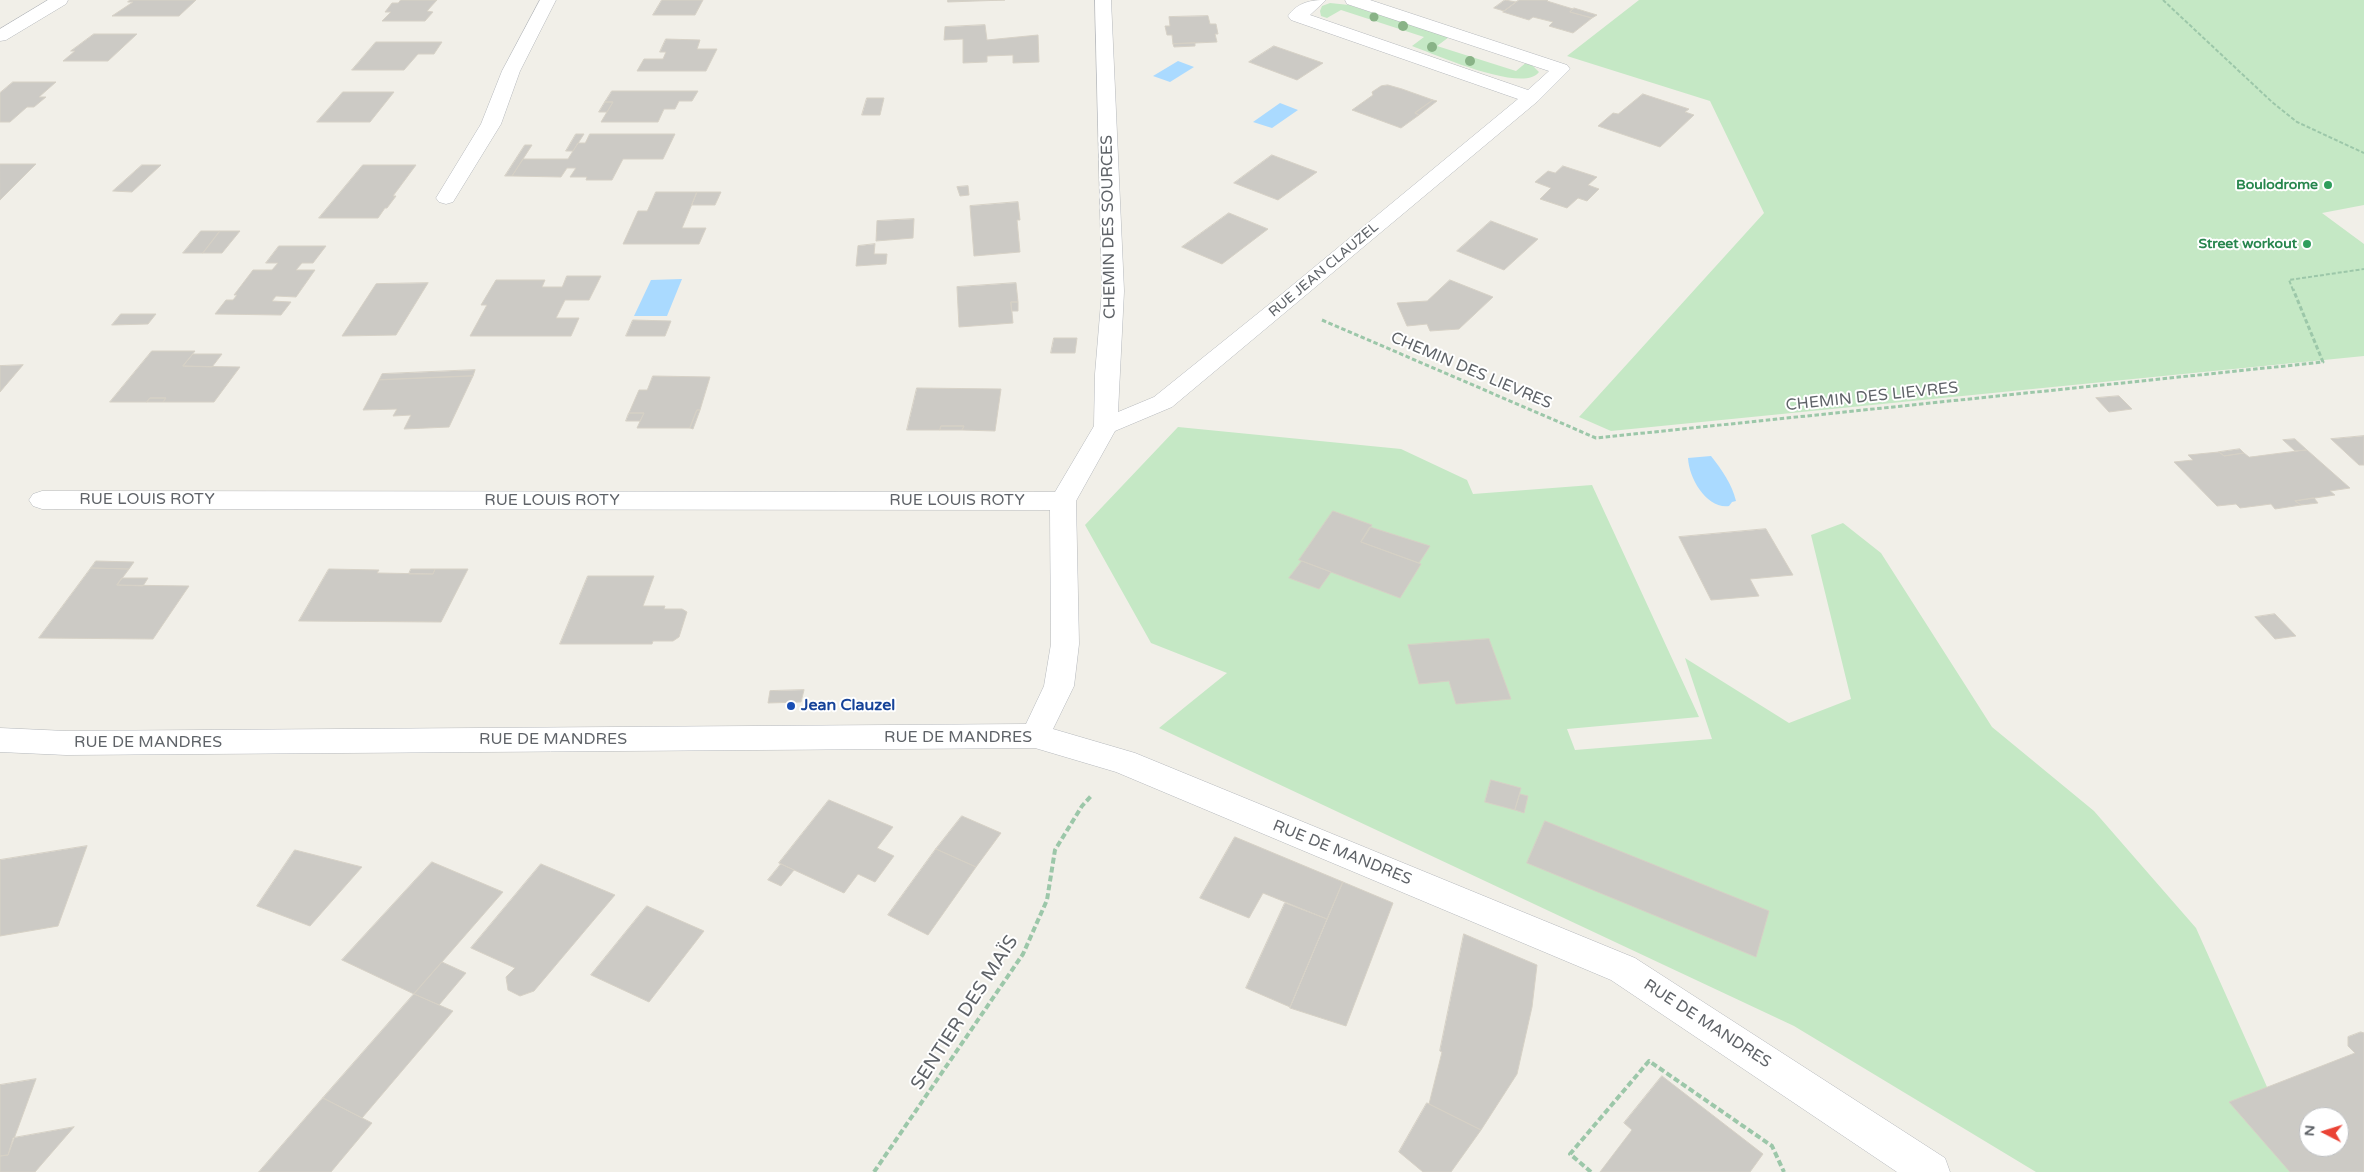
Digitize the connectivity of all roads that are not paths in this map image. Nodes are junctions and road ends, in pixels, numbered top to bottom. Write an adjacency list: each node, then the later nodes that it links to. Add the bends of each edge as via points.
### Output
1 (60, 0): 6 (street)
2 (548, 0): 8 (street, via 511,71 491,124)
3 (1103, 0): 9 (street, CHEMIN DES SOURCES, via 1113,291)
4 (1318, 0): 7 (street, via 1297,16)
5 (1353, 0): 7 (street, RUE JEAN CLAUZEL, via 1561,69)
6 (0, 36)
7 (1531, 97): 9 (street, RUE JEAN CLAUZEL, via 1163,402)
8 (446, 198)
9 (1106, 426): 11 (street, CHEMIN DES SOURCES)
10 (42, 500): 11 (street, RUE LOUIS ROTY)
11 (1063, 501): 12 (street, via 1065,644 1059,686)
12 (1035, 736): 13 (street, RUE DE MANDRES, via 66,743); 14 (street, RUE DE MANDRES, via 1124,762 1623,969)
13 (0, 740)
14 (1931, 1172)

